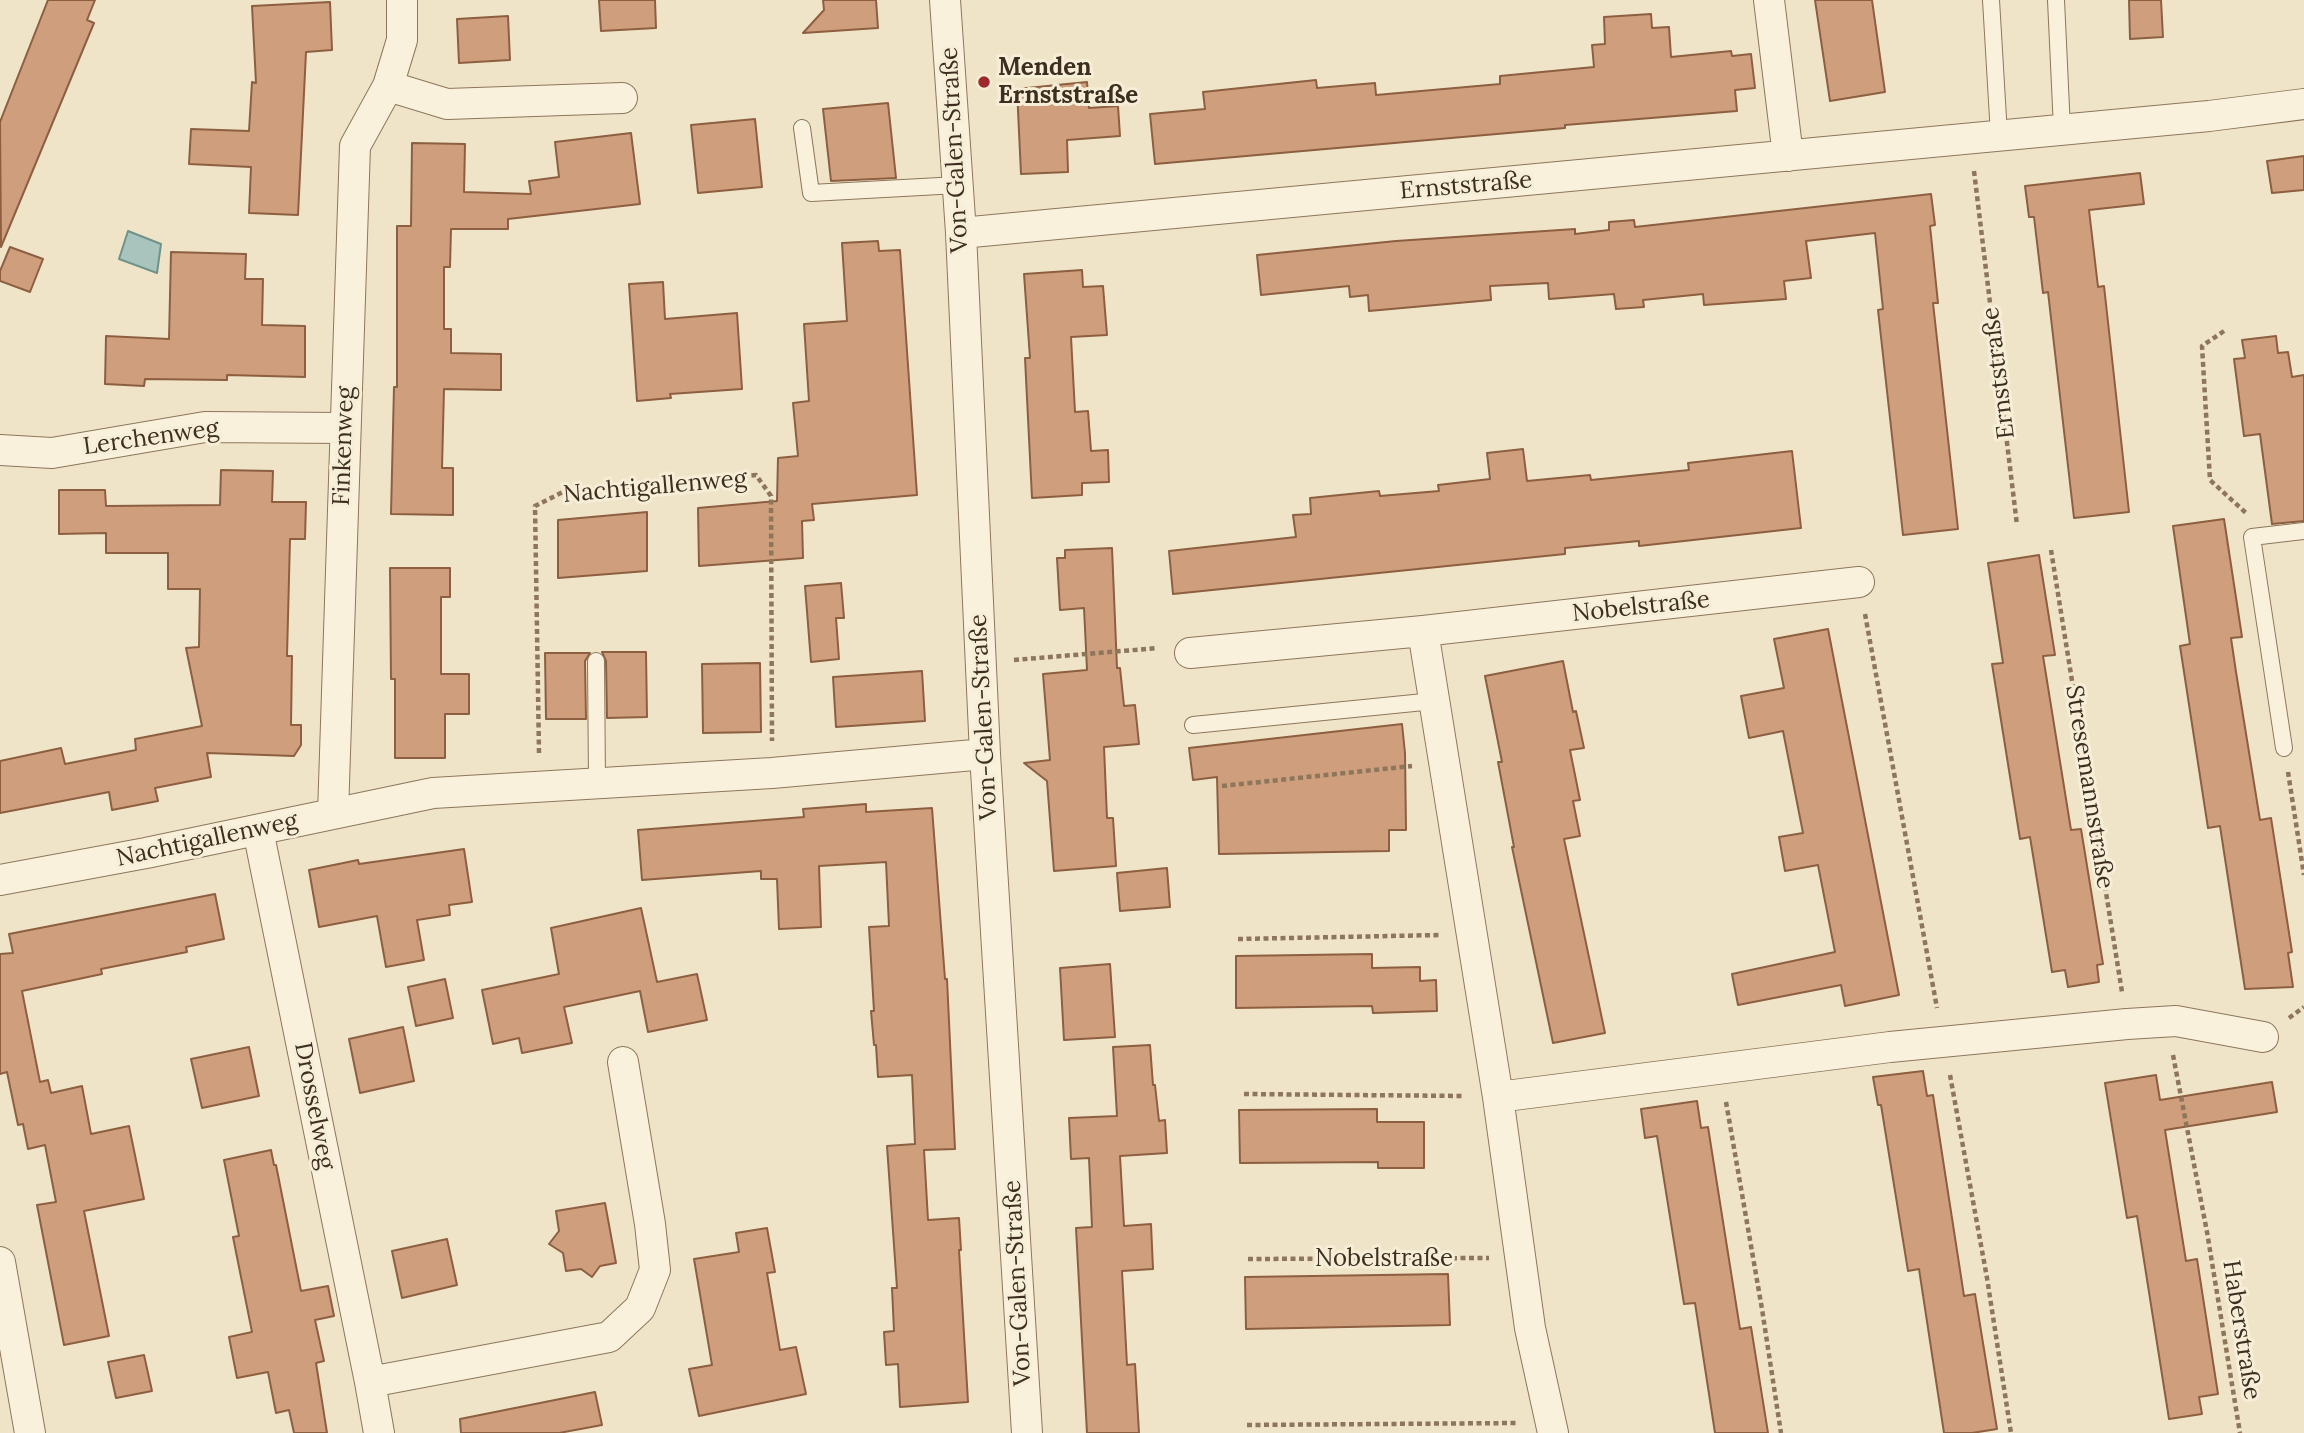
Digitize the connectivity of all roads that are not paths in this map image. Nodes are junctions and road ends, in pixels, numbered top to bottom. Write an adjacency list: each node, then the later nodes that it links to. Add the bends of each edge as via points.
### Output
1 (402, 0): 6 (street, Finkenweg, via 402,40)
2 (945, 0): 13 (street, Von-Galen-Straße)
3 (1769, 0): 12 (street)
4 (1991, 0): 11 (lane)
5 (2056, 0): 10 (lane)
6 (388, 86): 7 (street, via 447,104); 15 (street, Finkenweg, via 355,146)
7 (622, 98)
8 (2304, 104): 10 (street, Ernststraße)
9 (802, 128): 13 (lane, via 811,193)
10 (2062, 129): 11 (street, Ernststraße)
11 (1985, 137): 12 (street, Ernststraße)
12 (1788, 156): 14 (street, Ernststraße)
13 (958, 185): 14 (street, Von-Galen-Straße)
14 (961, 233): 25 (street, Von-Galen-Straße)
15 (344, 428): 16 (street, Lerchenweg, via 205,427 52,453); 27 (street, Finkenweg)
16 (0, 450)
17 (2304, 531): 24 (lane, via 2252,537)
18 (1859, 582): 19 (street, Nobelstraße)
19 (1423, 631): 20 (street, Nobelstraße); 22 (street)
20 (1190, 653)
21 (596, 661): 26 (lane)
22 (1434, 701): 23 (lane); 32 (street)
23 (1193, 725)
24 (2284, 748)
25 (985, 754): 26 (street, Nachtigallenweg, via 772,774); 38 (street, Von-Galen-Straße)
26 (597, 783): 27 (street, Nachtigallenweg, via 433,793)
27 (333, 814): 28 (street, Nachtigallenweg)
28 (258, 830): 29 (street, Nachtigallenweg); 34 (street, Drosselweg)
29 (0, 880)
30 (2263, 1037): 32 (street, via 2176,1021 2127,1024 1944,1041)
31 (623, 1062): 34 (street, via 654,1270 640,1308 609,1337)
32 (1498, 1097): 35 (street, via 1530,1328)
33 (0, 1262): 36 (street)
34 (370, 1382): 37 (street, Drosselweg)
35 (1552, 1428)
36 (30, 1433)
37 (379, 1433)
38 (1027, 1433)

